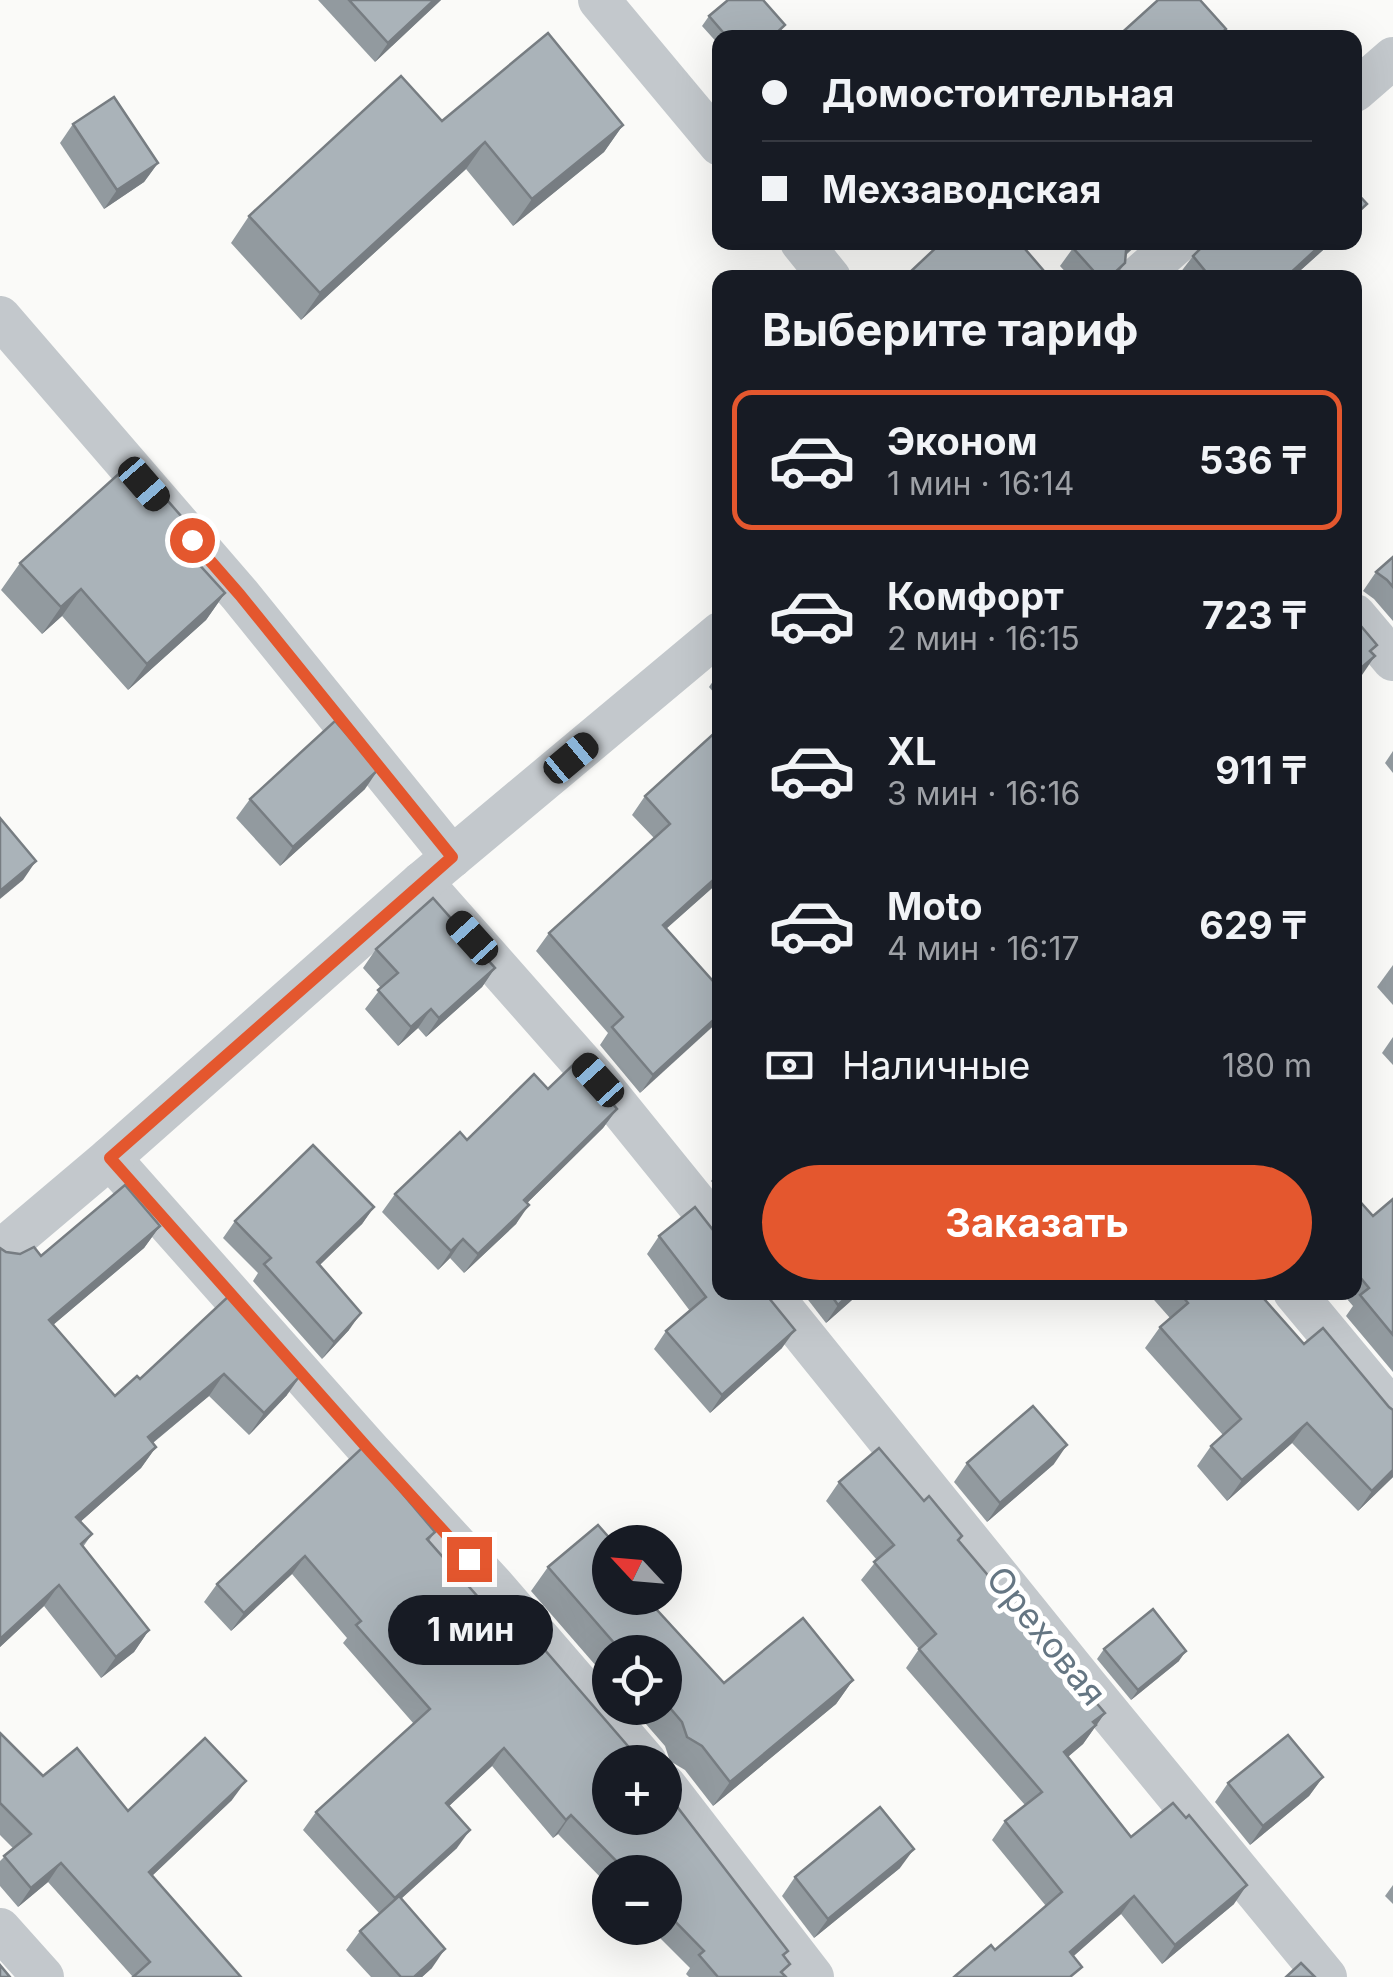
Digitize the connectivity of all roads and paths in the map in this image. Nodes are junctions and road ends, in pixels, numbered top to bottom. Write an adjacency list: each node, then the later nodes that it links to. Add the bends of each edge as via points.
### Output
1 (599, 0): 4 (street)
2 (1393, 58): 3 (street)
3 (1362, 84)
4 (712, 135)
5 (807, 250): 7 (street)
6 (1169, 250): 8 (street)
7 (824, 270)
8 (1147, 270)
9 (0, 317): 13 (street, via 240,595)
10 (1362, 623): 12 (street)
11 (712, 640): 13 (street)
12 (1393, 660)
13 (437, 869): 14 (street); 15 (street)
14 (110, 1158): 16 (street); 20 (street)
15 (712, 1222)
16 (0, 1251)
17 (775, 1300): 25 (street, Ореховая)
18 (1301, 1300): 19 (street)
19 (1393, 1411)
20 (631, 1745)
21 (682, 1807): 24 (street)
22 (0, 1929): 23 (street)
23 (42, 1977)
24 (813, 1977)
25 (1326, 1977)

